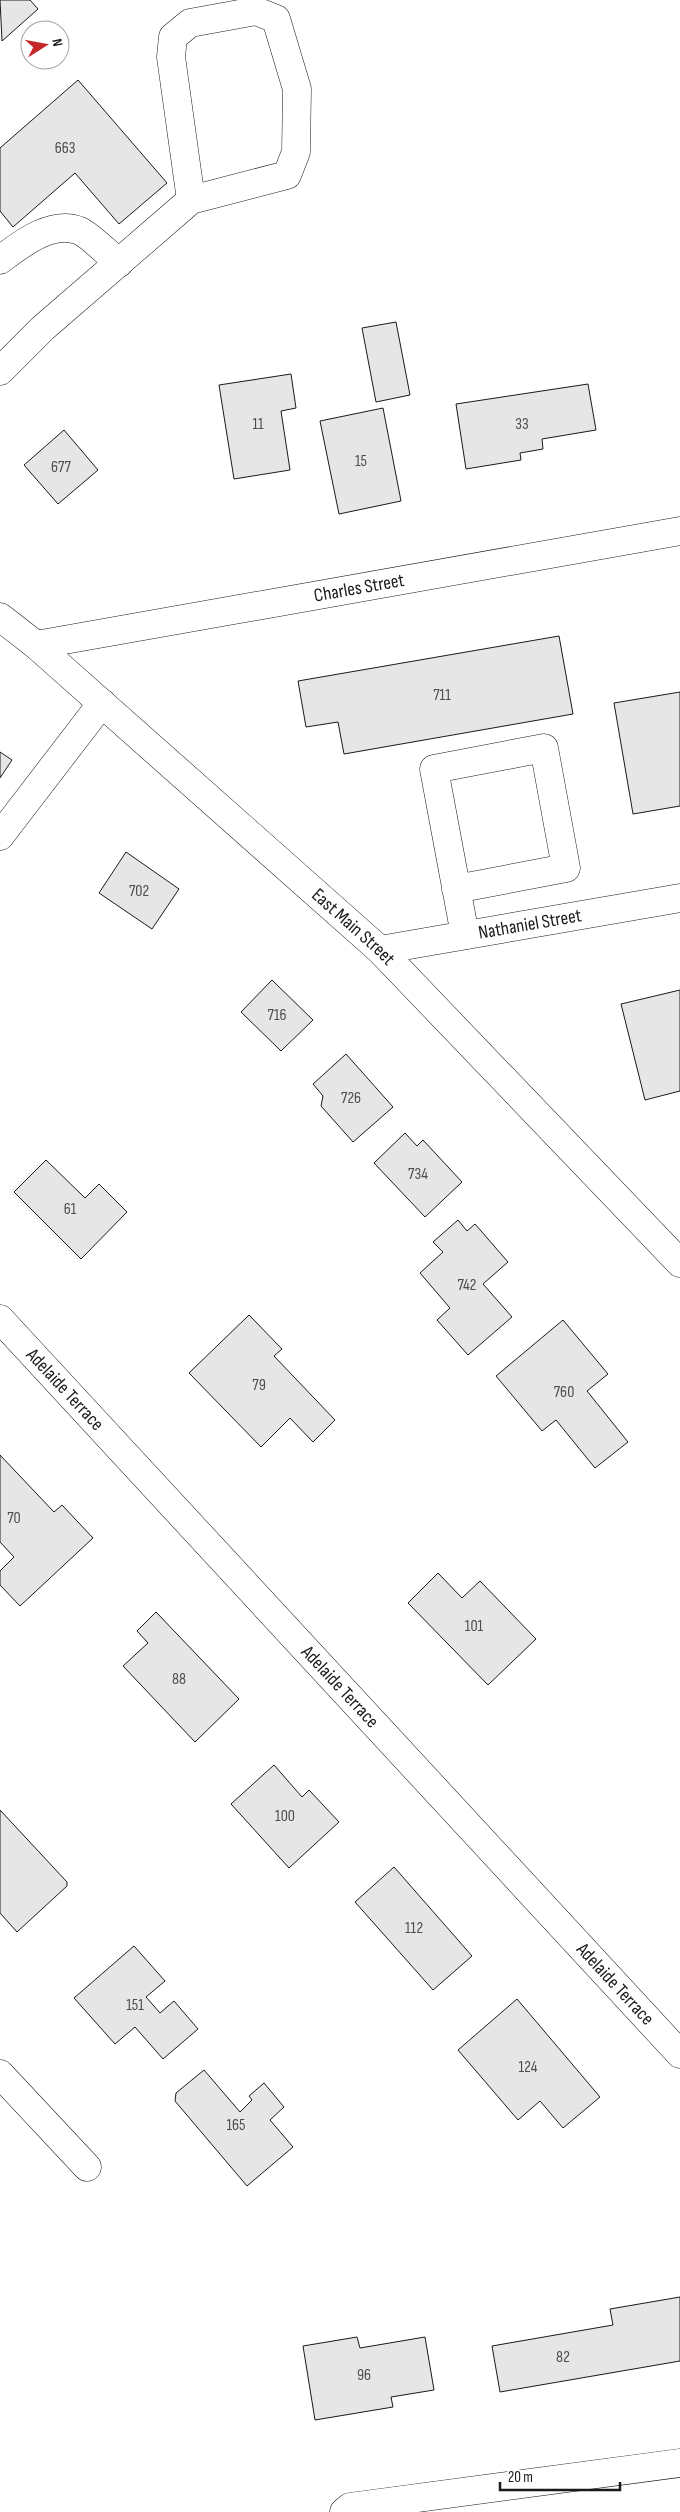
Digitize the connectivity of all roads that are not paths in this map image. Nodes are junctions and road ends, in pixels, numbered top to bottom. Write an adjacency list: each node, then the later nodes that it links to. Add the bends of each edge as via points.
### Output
1 (191, 200): 1 (main road, via 287,175 296,152 297,89 276,19 256,11 190,23 173,37 171,57); 3 (main road)
2 (0, 260): 3 (main road, via 27,240 60,228 80,231)
3 (119, 263): 4 (main road, via 43,328)
4 (0, 371)
5 (680, 531): 7 (main road, Charles Street)
6 (0, 617): 7 (main road, East Main Street)
7 (36, 644): 8 (main road, East Main Street)
8 (102, 703): 9 (main road); 13 (main road, East Main Street)
9 (0, 836)
10 (456, 889): 10 (main road, via 434,770 544,748 566,868); 12 (main road)
11 (680, 898): 12 (main road, Nathaniel Street)
12 (465, 935): 13 (main road, Nathaniel Street)
13 (380, 950): 14 (main road, East Main Street)
14 (680, 1263)
15 (0, 1319): 16 (main road, Adelaide Terrace)
16 (680, 2054)
17 (0, 2074): 18 (main road)
18 (87, 2166)
19 (680, 2463): 20 (main road, via 350,2507)
20 (344, 2512)

